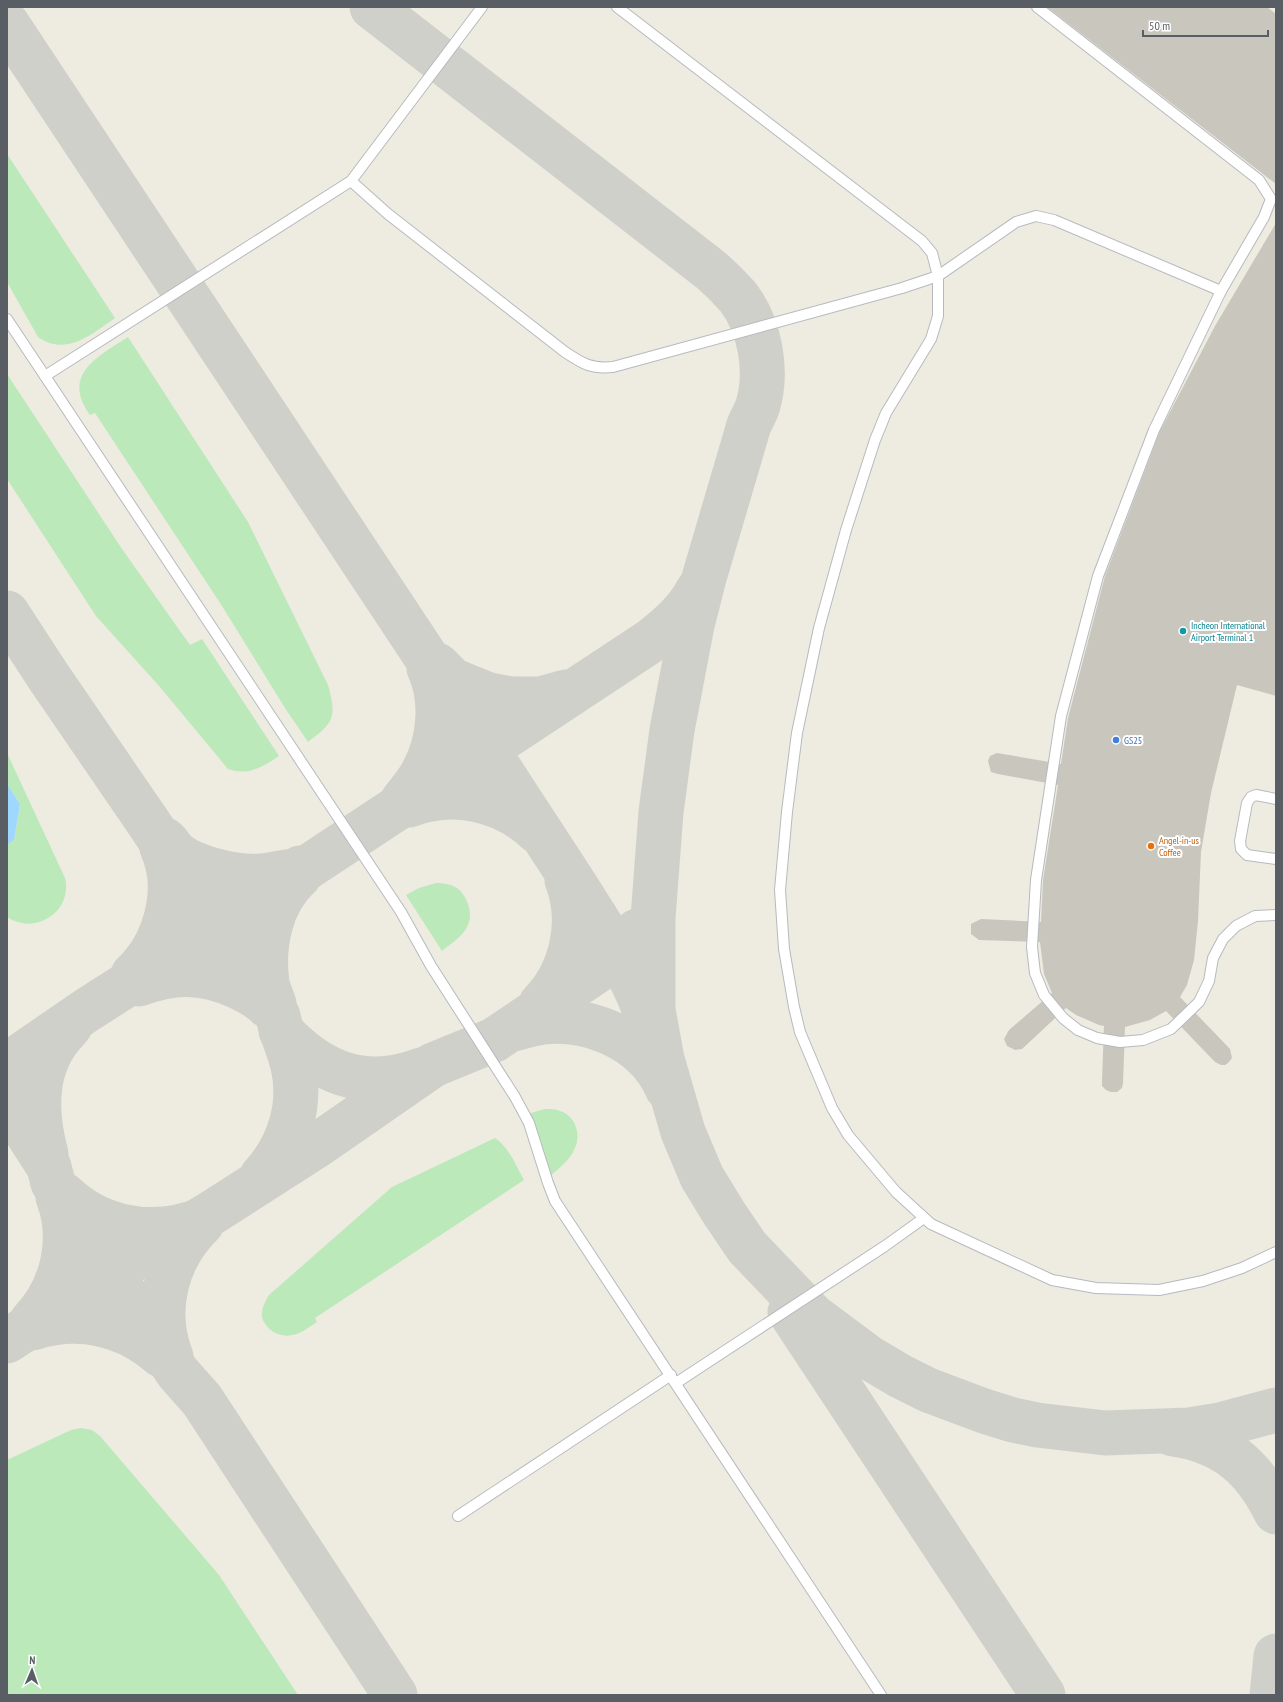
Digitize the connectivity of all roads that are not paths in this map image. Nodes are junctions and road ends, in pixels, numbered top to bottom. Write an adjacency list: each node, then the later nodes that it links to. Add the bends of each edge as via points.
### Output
1 (482, 7): 4 (lane)
2 (616, 7): 5 (lane, via 922,241 932,253)
3 (1037, 7): 6 (lane, via 1259,180 1269,193 1271,200 1264,218)
4 (351, 181): 5 (lane, via 388,214 566,352 592,367 613,367); 8 (lane)
5 (938, 276): 6 (lane, via 1016,222 1036,216 1054,220); 12 (lane, via 938,316 931,339 886,412 875,440 846,530 819,628 797,733 780,890 784,949 794,1007 800,1032 832,1108 865,1157 896,1192)
6 (1221, 291): 11 (lane, via 1154,430 1096,583 1058,732 1036,880 1032,947 1035,973 1044,995 1063,1018 1078,1030 1097,1038 1120,1042 1143,1040 1172,1028 1199,1002 1209,981 1213,958 1223,939 1236,926 1255,916)
7 (7, 319): 8 (lane)
8 (45, 376): 14 (lane, via 402,912 431,966 529,1123 556,1201)
9 (1276, 799): 10 (lane, via 1256,795 1251,797 1247,803 1240,841 1241,849 1247,855)
10 (1276, 859)
11 (1276, 915)
12 (924, 1218): 13 (lane, via 931,1224 1052,1280 1096,1288 1159,1290 1203,1281 1242,1268); 14 (lane, via 885,1246)
13 (1276, 1252)
14 (673, 1379): 15 (lane); 16 (lane)
15 (458, 1516)
16 (881, 1695)

